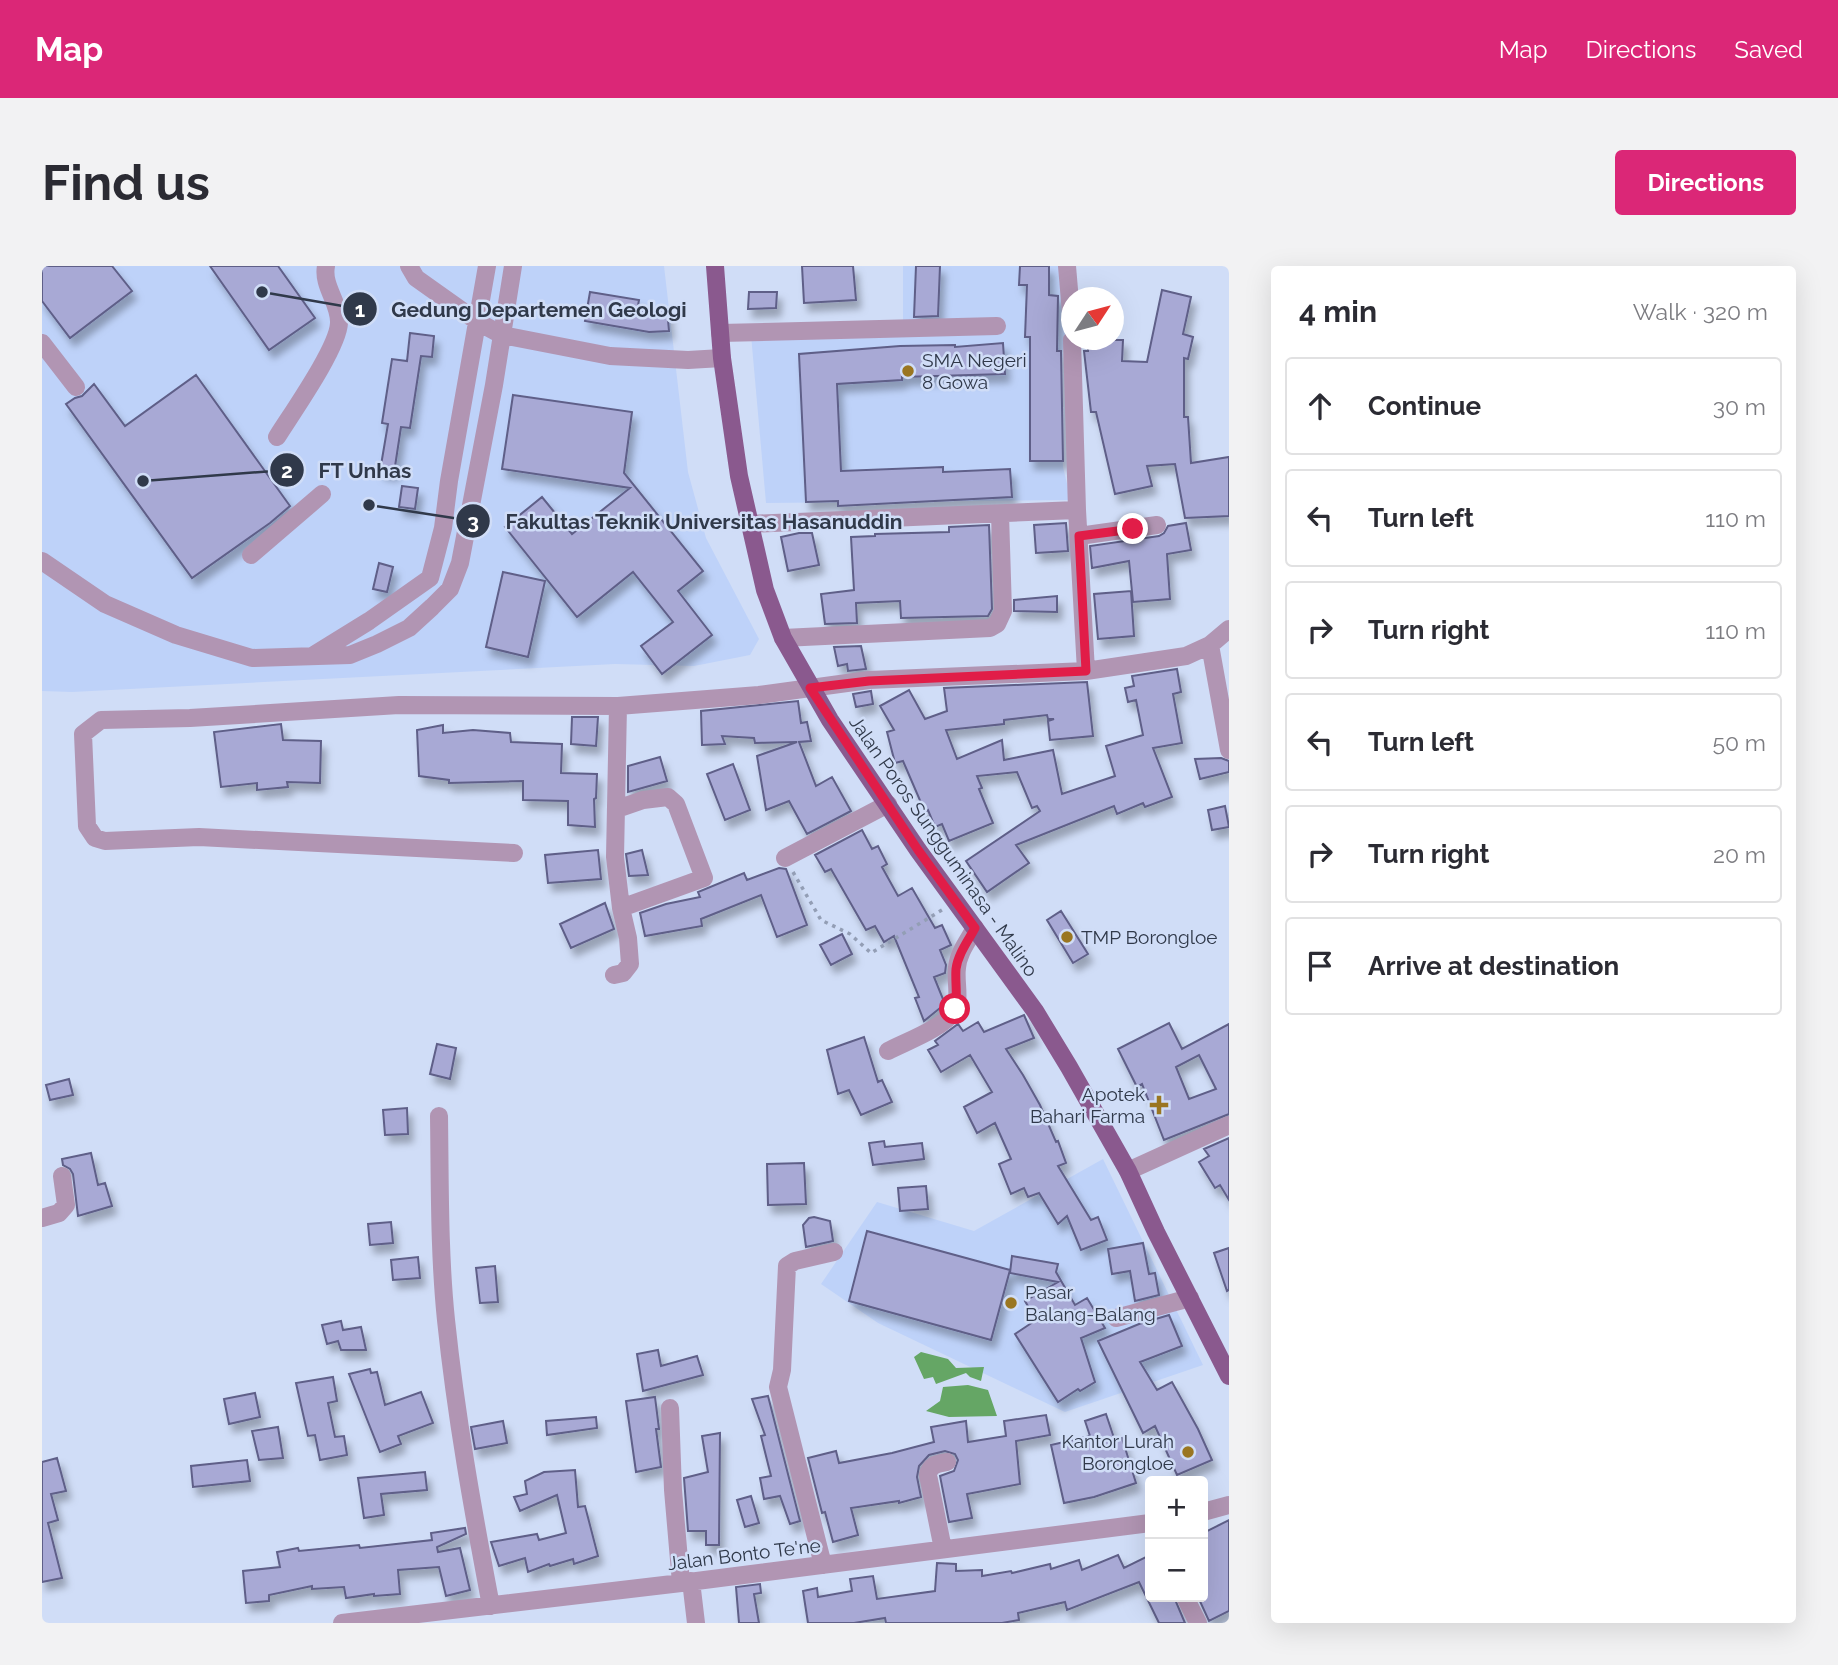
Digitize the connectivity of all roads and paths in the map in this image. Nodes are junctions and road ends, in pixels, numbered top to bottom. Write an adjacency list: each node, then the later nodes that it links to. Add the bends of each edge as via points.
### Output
1 (326, 266): 16 (street, via 327,285 340,320 336,342)
2 (409, 266): 8 (street, via 416,278)
3 (487, 266): 8 (street)
4 (513, 266): 11 (street)
5 (715, 266): 10 (main road, Jalan Poros Sungguminasa - Malino)
6 (1067, 266): 7 (street)
7 (1069, 287)
8 (478, 322): 11 (street); 28 (street, via 443,528 430,578)
9 (997, 326): 10 (street)
10 (720, 333): 14 (main road, Jalan Poros Sungguminasa - Malino)
11 (502, 335): 14 (street, via 610,356); 28 (street, via 460,563 450,589 409,628 350,656)
12 (42, 343): 15 (street)
13 (1072, 350): 18 (street)
14 (722, 358): 20 (main road, Jalan Poros Sungguminasa - Malino)
15 (76, 387)
16 (277, 437)
17 (322, 495): 23 (street)
18 (1077, 510): 19 (street); 22 (street)
19 (1000, 514): 20 (street); 26 (street, via 1003,611 990,628)
20 (749, 524): 26 (main road, Jalan Poros Sungguminasa - Malino, via 765,590)
21 (1157, 525): 22 (street)
22 (1079, 536): 29 (street)
23 (251, 555)
24 (42, 561): 28 (street, via 105,604 176,635 252,658)
25 (1229, 629): 27 (street)
26 (783, 638): 30 (main road, Jalan Poros Sungguminasa - Malino)
27 (1210, 645): 29 (street, via 1174,659); 32 (street)
28 (314, 655)
29 (1086, 671): 30 (street)
30 (810, 688): 31 (street); 33 (main road, Jalan Poros Sungguminasa - Malino)
31 (618, 706): 34 (street); 35 (street, via 399,705 102,720 83,734 87,826 95,838 105,841 199,837)
32 (1229, 750)
33 (888, 804): 36 (street); 37 (main road, Jalan Poros Sungguminasa - Malino)
34 (617, 808): 38 (street, via 615,858); 38 (street, via 668,797 676,804 704,878)
35 (514, 853)
36 (785, 858): 37 (path, via 821,920 850,934 871,953)
37 (955, 902): 39 (main road, Jalan Poros Sungguminasa - Malino)
38 (621, 908): 40 (street, via 630,964)
39 (975, 928): 41 (street, via 956,968 955,1009 942,1023); 44 (main road, Jalan Poros Sungguminasa - Malino, via 1035,1012)
40 (614, 975)
41 (888, 1051)
42 (439, 1116): 60 (street, via 446,1318 461,1447)
43 (1229, 1125): 44 (street)
44 (1128, 1171): 48 (main road, Jalan Poros Sungguminasa - Malino)
45 (62, 1176): 46 (street, via 66,1205)
46 (42, 1219)
47 (834, 1252): 57 (street, via 787,1266 778,1387)
48 (1190, 1298): 49 (street); 50 (main road, Jalan Poros Sungguminasa - Malino)
49 (1116, 1318)
50 (1229, 1376)
51 (670, 1408): 58 (street, via 673,1490)
52 (947, 1462): 56 (street, via 933,1466 928,1475)
53 (1229, 1505): 54 (street)
54 (1208, 1511)
55 (1145, 1524): 56 (street, Jalan Bonto Te'ne)
56 (943, 1549): 57 (street, Jalan Bonto Te'ne)
57 (823, 1565): 58 (street, Jalan Bonto Te'ne)
58 (686, 1582): 60 (street, Jalan Bonto Te'ne); 63 (street)
59 (1188, 1602): 64 (street)
60 (491, 1606): 61 (street, Jalan Bonto Te'ne)
61 (390, 1620): 62 (street, Jalan Bonto Te'ne)
62 (342, 1623)
63 (696, 1623)
64 (1198, 1623)

